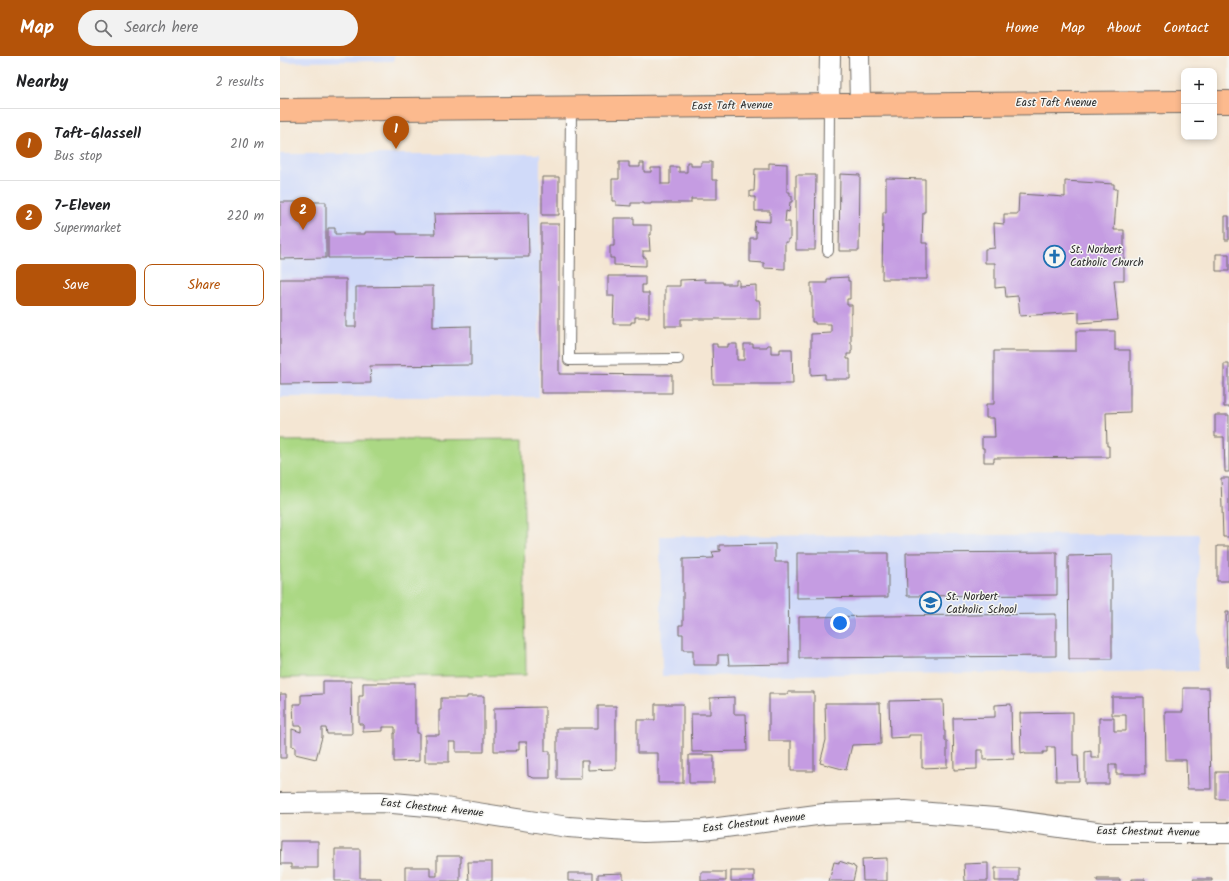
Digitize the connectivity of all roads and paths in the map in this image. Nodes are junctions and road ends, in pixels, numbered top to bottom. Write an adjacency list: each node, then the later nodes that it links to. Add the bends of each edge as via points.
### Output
1 (830, 56): 6 (street)
2 (859, 56): 7 (street)
3 (1181, 102): 7 (main road, East Taft Avenue)
4 (1217, 102): 5 (main road)
5 (1229, 102)
6 (829, 105): 7 (main road, East Taft Avenue); 8 (main road, East Taft Avenue); 10 (lane)
7 (860, 105)
8 (571, 107): 9 (main road, East Taft Avenue); 11 (lane, via 569,360)
9 (280, 110)
10 (828, 251)
11 (678, 359)
12 (280, 803): 13 (street, East Chestnut Avenue, via 381,802 439,807 568,827 643,832 703,830 824,814 905,811 995,818 1103,833)
13 (1229, 833)

